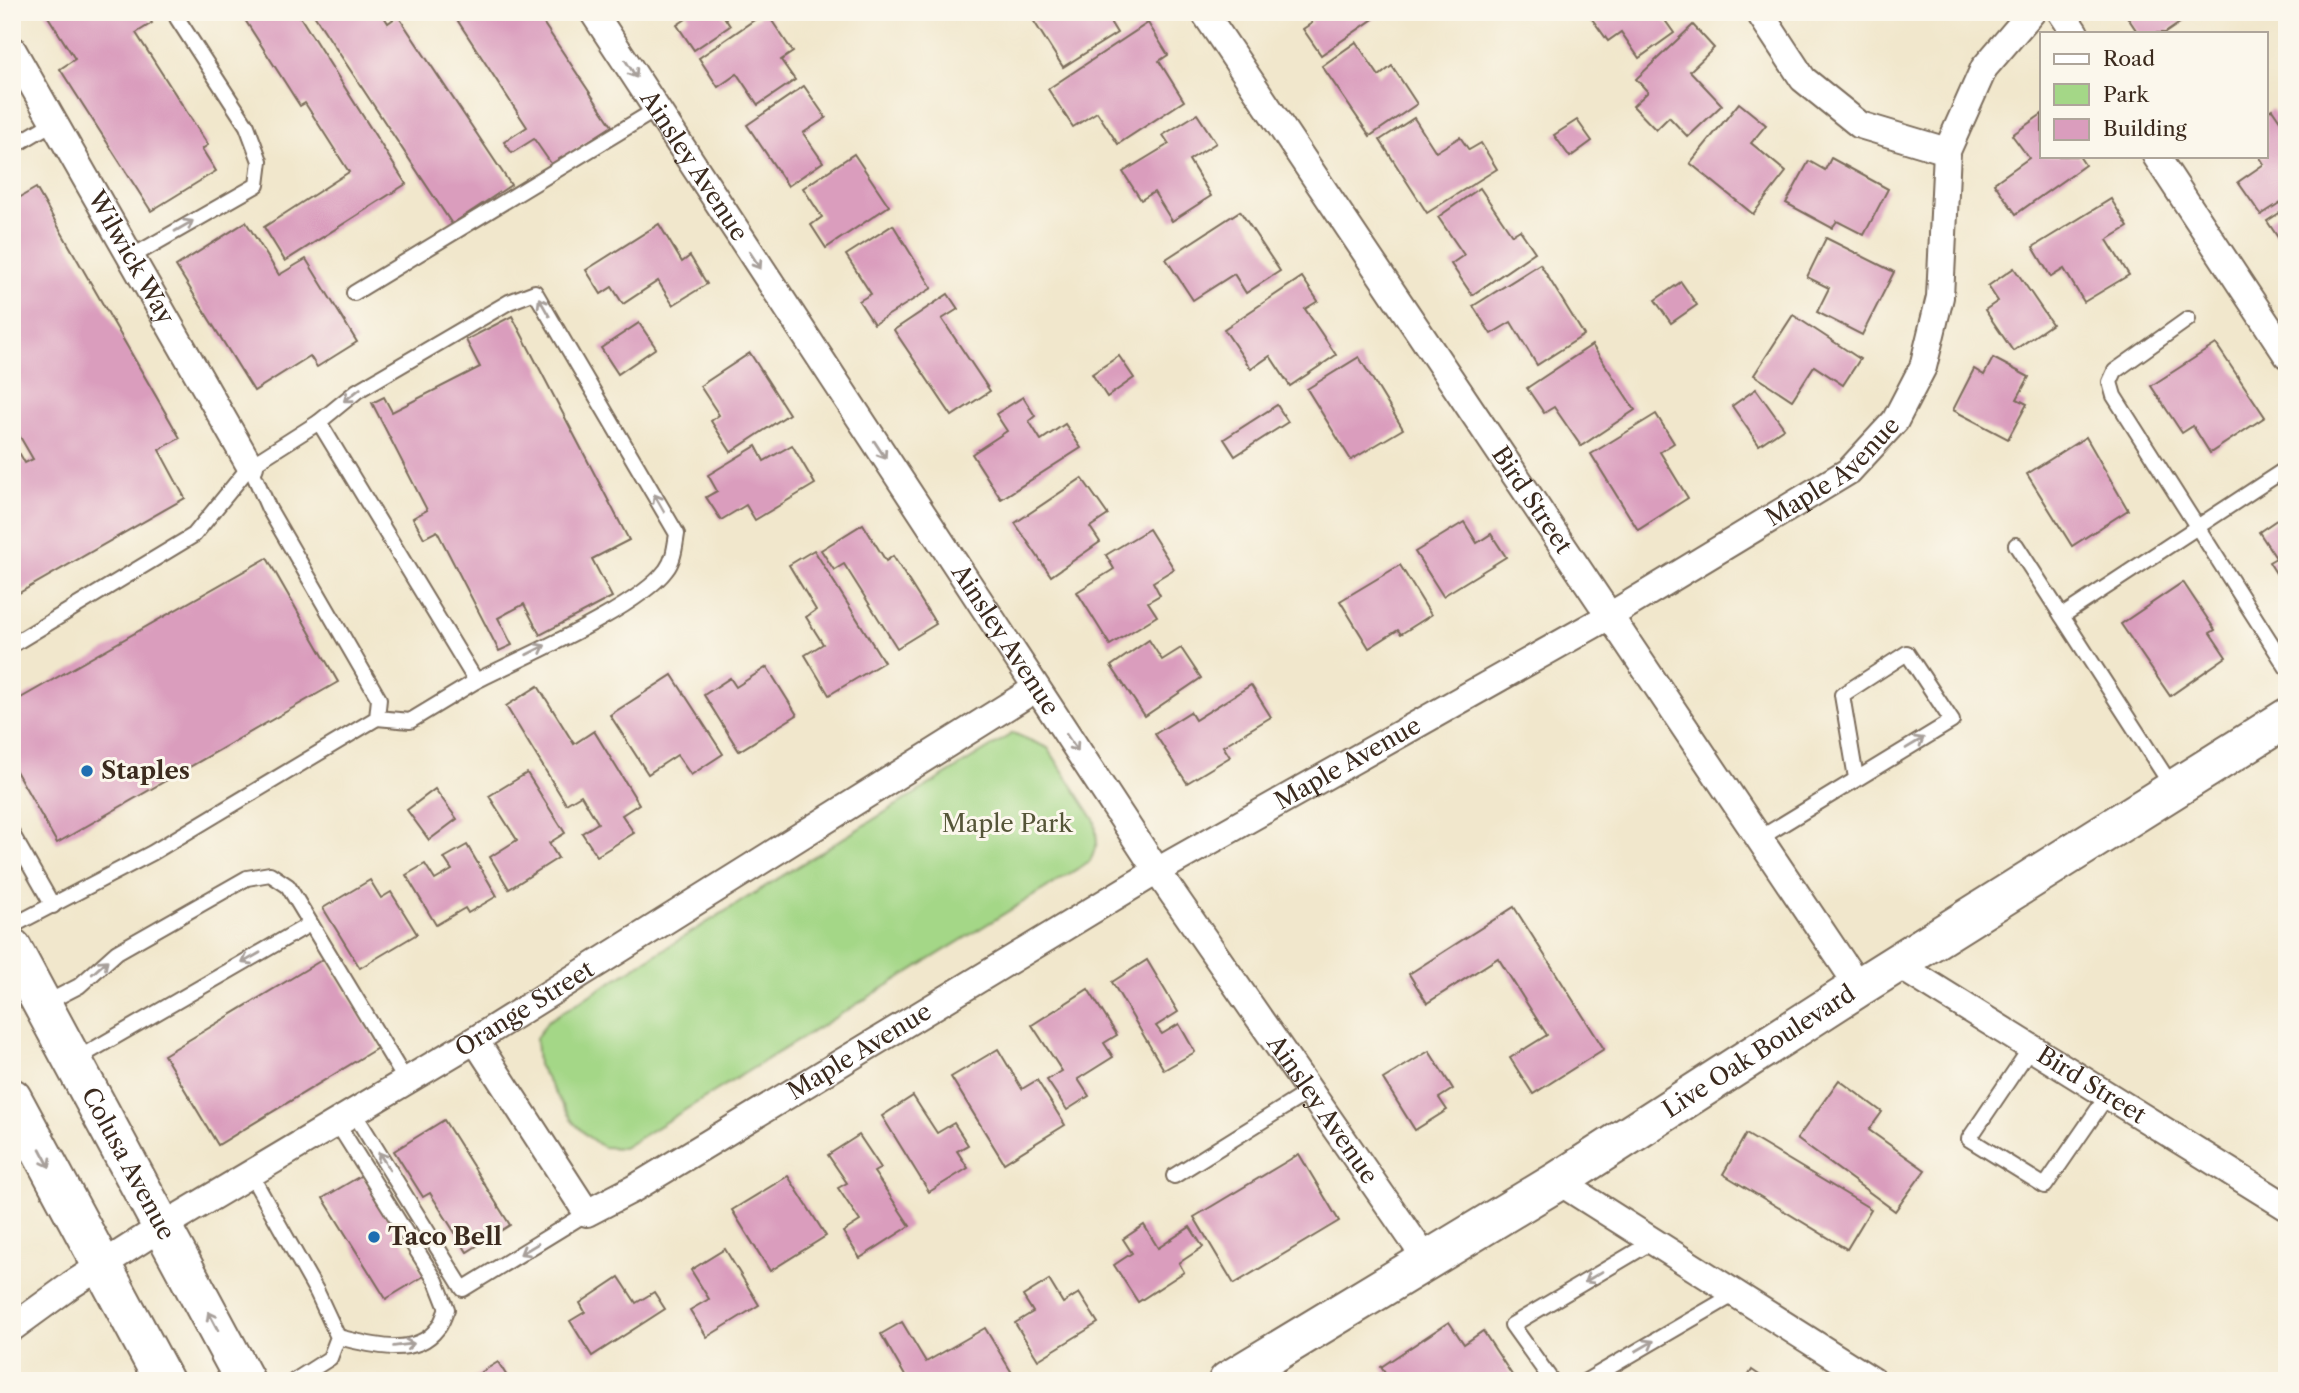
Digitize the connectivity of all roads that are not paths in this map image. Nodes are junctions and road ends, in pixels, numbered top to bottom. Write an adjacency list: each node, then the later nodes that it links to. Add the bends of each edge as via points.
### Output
1 (593, 12): 9 (street, Ainsley Avenue, one-way to 9)
2 (1204, 12): 23 (street, Bird Street)
3 (1759, 12): 12 (street, via 1803,79 1860,125)
4 (2032, 12): 12 (street, Maple Avenue, via 1984,68)
5 (2061, 12): 7 (street)
6 (175, 14): 14 (lane, one-way to 6, via 257,185 260,161 247,126)
7 (2074, 32)
8 (13, 51): 10 (street, Wilwick Way)
9 (657, 109): 15 (lane); 28 (street, Ainsley Avenue, one-way to 28)
10 (54, 122): 11 (lane); 14 (street, Wilwick Way)
11 (12, 147)
12 (1947, 151): 23 (street, Maple Avenue, via 1940,297 1923,367 1895,421 1849,471)
13 (2157, 158): 17 (street)
14 (131, 257): 19 (street, Wilwick Way)
15 (354, 293)
16 (2188, 319): 21 (lane, via 2115,371 2110,382 2114,396)
17 (2287, 355)
18 (319, 422): 19 (lane); 27 (lane); 27 (lane, one-way to 18, via 626,603 666,570 674,556 677,534 535,292 509,302 357,391)
19 (250, 466): 25 (lane, via 194,535); 29 (lane, via 379,699)
20 (2287, 468): 21 (lane)
21 (2197, 528): 24 (lane); 26 (lane)
22 (2016, 545): 24 (lane)
23 (1611, 615): 34 (street, Bird Street); 35 (street, Maple Avenue)
24 (2062, 615): 32 (lane)
25 (12, 645)
26 (2287, 668)
27 (476, 681): 29 (lane, via 410,721)
28 (1035, 689): 35 (street, Ainsley Avenue, one-way to 35); 43 (street, Orange Street)
29 (377, 718): 36 (lane)
30 (2287, 718): 32 (main road, Live Oak Boulevard)
31 (1856, 778): 31 (lane, one-way to 31, via 1952,721 1907,653 1842,695); 34 (lane)
32 (2174, 789): 40 (main road, Live Oak Boulevard)
33 (12, 834): 36 (lane)
34 (1760, 838): 41 (street, Bird Street)
35 (1157, 872): 47 (street, Ainsley Avenue); 55 (street, Maple Avenue)
36 (54, 906): 38 (lane)
37 (310, 924): 42 (lane, one-way to 37, via 79,986 128,945 247,878 271,874 288,886); 45 (lane, one-way to 45); 46 (lane)
38 (12, 926)
39 (12, 948): 42 (main road, Colusa Avenue)
40 (1897, 964): 41 (main road, Live Oak Boulevard); 44 (street, Bird Street)
41 (1859, 986): 53 (main road, Live Oak Boulevard)
42 (43, 1004): 45 (main road, Colusa Avenue)
43 (475, 1040): 46 (street, Orange Street); 55 (street)
44 (2031, 1047): 48 (street, Bird Street); 48 (lane, via 1969,1139 2045,1186)
45 (73, 1061): 56 (main road, Colusa Avenue)
46 (407, 1082): 50 (street, Orange Street)
47 (1310, 1091): 52 (lane); 58 (street, Ainsley Avenue)
48 (2107, 1096): 54 (street, Bird Street)
49 (12, 1098): 59 (main road, one-way to 59)
50 (346, 1118): 51 (street, Orange Street); 55 (lane, one-way to 50, via 463,1289); 62 (lane, one-way to 50, via 383,1348 416,1344 437,1330 447,1309)
51 (251, 1175): 56 (street, Orange Street); 62 (lane)
52 (1174, 1176)
53 (1558, 1181): 57 (street); 58 (main road, Live Oak Boulevard)
54 (2287, 1208)
55 (587, 1213)
56 (163, 1227): 59 (street, Orange Street); 65 (main road, Colusa Avenue, one-way to 56)
57 (1652, 1242): 60 (street); 67 (lane, one-way to 67, via 1512,1325)
58 (1426, 1259): 63 (main road, Live Oak Boulevard)
59 (102, 1265): 61 (street, Orange Street); 64 (main road)
60 (1735, 1294): 68 (lane, one-way to 60); 69 (street)
61 (12, 1328)
62 (338, 1337): 66 (lane, via 330,1357)
63 (1242, 1378)
64 (164, 1381)
65 (245, 1381)
66 (294, 1381)
67 (1552, 1381)
68 (1586, 1381)
69 (1873, 1381)

